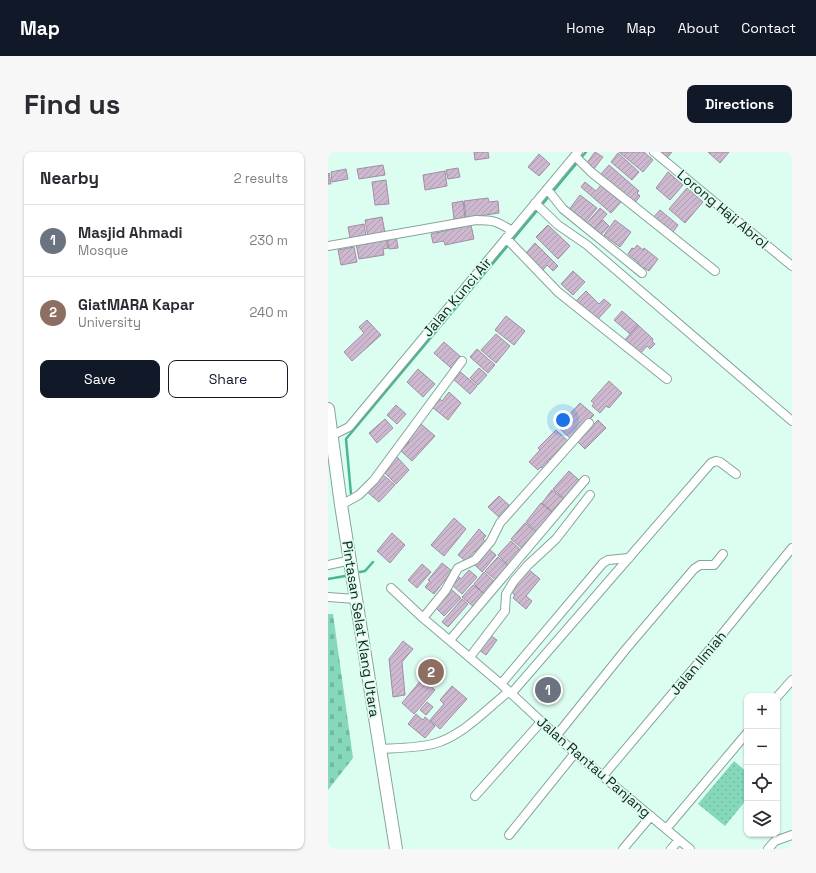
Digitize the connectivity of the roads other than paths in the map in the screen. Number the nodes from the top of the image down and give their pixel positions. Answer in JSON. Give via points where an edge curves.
{"nodes":[{"id":1,"x":654,"y":152,"type":"edge"},
{"id":2,"x":578,"y":157,"type":"edge"},
{"id":3,"x":549,"y":193,"type":"junction"},
{"id":4,"x":538,"y":206,"type":"junction"},
{"id":5,"x":512,"y":231,"type":"junction"},
{"id":6,"x":509,"y":241,"type":"junction"},
{"id":7,"x":328,"y":246,"type":"edge"},
{"id":8,"x":792,"y":266,"type":"edge"},
{"id":9,"x":715,"y":271,"type":"dead end"},
{"id":10,"x":642,"y":273,"type":"dead end"},
{"id":11,"x":462,"y":361,"type":"dead end"},
{"id":12,"x":667,"y":379,"type":"dead end"},
{"id":13,"x":328,"y":409,"type":"edge"},
{"id":14,"x":792,"y":421,"type":"edge"},
{"id":15,"x":589,"y":423,"type":"dead end"},
{"id":16,"x":331,"y":436,"type":"junction"},
{"id":17,"x":736,"y":474,"type":"dead end"},
{"id":18,"x":585,"y":480,"type":"dead end"},
{"id":19,"x":590,"y":495,"type":"dead end"},
{"id":20,"x":342,"y":505,"type":"junction"},
{"id":21,"x":792,"y":548,"type":"edge"},
{"id":22,"x":723,"y":554,"type":"dead end"},
{"id":23,"x":629,"y":558,"type":"junction"},
{"id":24,"x":351,"y":560,"type":"junction"},
{"id":25,"x":328,"y":565,"type":"edge"},
{"id":26,"x":391,"y":588,"type":"dead end"},
{"id":27,"x":328,"y":597,"type":"edge"},
{"id":28,"x":356,"y":599,"type":"junction"},
{"id":29,"x":423,"y":618,"type":"junction"},
{"id":30,"x":450,"y":640,"type":"junction"},
{"id":31,"x":470,"y":657,"type":"junction"},
{"id":32,"x":792,"y":680,"type":"edge"},
{"id":33,"x":501,"y":684,"type":"junction"},
{"id":34,"x":510,"y":693,"type":"junction"},
{"id":35,"x":780,"y":694,"type":"edge"},
{"id":36,"x":541,"y":722,"type":"junction"},
{"id":37,"x":557,"y":735,"type":"junction"},
{"id":38,"x":744,"y":737,"type":"edge"},
{"id":39,"x":380,"y":749,"type":"junction"},
{"id":40,"x":575,"y":753,"type":"junction"},
{"id":41,"x":602,"y":776,"type":"junction"},
{"id":42,"x":475,"y":796,"type":"dead end"},
{"id":43,"x":651,"y":816,"type":"junction"},
{"id":44,"x":666,"y":829,"type":"junction"},
{"id":45,"x":792,"y":835,"type":"edge"},
{"id":46,"x":508,"y":836,"type":"dead end"},
{"id":47,"x":679,"y":840,"type":"junction"},
{"id":48,"x":396,"y":849,"type":"edge"},
{"id":49,"x":623,"y":849,"type":"edge"},
{"id":50,"x":671,"y":849,"type":"edge"},
{"id":51,"x":690,"y":849,"type":"edge"},
{"id":52,"x":768,"y":849,"type":"edge"}],
"edges":[{"from":1,"to":8,"type":"street","name":"Lorong Haji Abrol"},
{"from":2,"to":3,"type":"street","name":"Jalan Kunci Air"},
{"from":2,"to":9,"type":"street"},
{"from":3,"to":4,"type":"street","name":"Jalan Kunci Air"},
{"from":3,"to":10,"type":"street","via":[[563,208]]},
{"from":4,"to":5,"type":"street","name":"Jalan Kunci Air"},
{"from":4,"to":14,"type":"street"},
{"from":5,"to":6,"type":"street","name":"Jalan Kunci Air"},
{"from":5,"to":7,"type":"street","via":[[493,220],[476,220]]},
{"from":6,"to":12,"type":"street","via":[[558,292]]},
{"from":6,"to":16,"type":"street","name":"Jalan Kunci Air","via":[[349,427]]},
{"from":11,"to":20,"type":"street","via":[[374,480]]},
{"from":13,"to":16,"type":"highway","name":"Pintasan Selat Klang Utara"},
{"from":15,"to":29,"type":"street","via":[[500,523],[491,541],[475,560],[458,568],[445,591]]},
{"from":16,"to":20,"type":"highway","name":"Pintasan Selat Klang Utara"},
{"from":17,"to":23,"type":"street","via":[[716,460],[711,463]]},
{"from":18,"to":30,"type":"street"},
{"from":19,"to":31,"type":"street","via":[[556,539],[514,581],[506,594],[505,611]]},
{"from":20,"to":24,"type":"highway","name":"Pintasan Selat Klang Utara"},
{"from":21,"to":41,"type":"street","name":"Jalan Ilmiah"},
{"from":22,"to":37,"type":"street","via":[[714,565],[700,565],[694,569]]},
{"from":23,"to":33,"type":"street","via":[[608,560],[603,563]]},
{"from":23,"to":34,"type":"street"},
{"from":24,"to":25,"type":"street"},
{"from":24,"to":28,"type":"highway","name":"Pintasan Selat Klang Utara"},
{"from":26,"to":29,"type":"street","name":"Jalan Rantau Panjang"},
{"from":27,"to":28,"type":"street"},
{"from":28,"to":39,"type":"highway","name":"Pintasan Selat Klang Utara"},
{"from":29,"to":30,"type":"street","name":"Jalan Rantau Panjang"},
{"from":30,"to":31,"type":"street","name":"Jalan Rantau Panjang"},
{"from":31,"to":33,"type":"street","name":"Jalan Rantau Panjang"},
{"from":32,"to":35,"type":"street"},
{"from":33,"to":34,"type":"street","name":"Jalan Rantau Panjang"},
{"from":34,"to":36,"type":"street","name":"Jalan Rantau Panjang"},
{"from":34,"to":39,"type":"street","via":[[457,734],[434,744]]},
{"from":36,"to":37,"type":"street","name":"Jalan Rantau Panjang"},
{"from":36,"to":42,"type":"street"},
{"from":37,"to":40,"type":"street","name":"Jalan Rantau Panjang"},
{"from":38,"to":44,"type":"street"},
{"from":39,"to":48,"type":"highway","name":"Pintasan Selat Klang Utara"},
{"from":40,"to":41,"type":"street","name":"Jalan Rantau Panjang"},
{"from":40,"to":46,"type":"street"},
{"from":41,"to":43,"type":"street","name":"Jalan Rantau Panjang"},
{"from":43,"to":44,"type":"street","name":"Jalan Rantau Panjang"},
{"from":43,"to":49,"type":"street"},
{"from":44,"to":47,"type":"street","name":"Jalan Rantau Panjang"},
{"from":45,"to":52,"type":"street","via":[[775,841]]},
{"from":47,"to":50,"type":"street"},
{"from":47,"to":51,"type":"street","name":"Jalan Rantau Panjang"}]}
